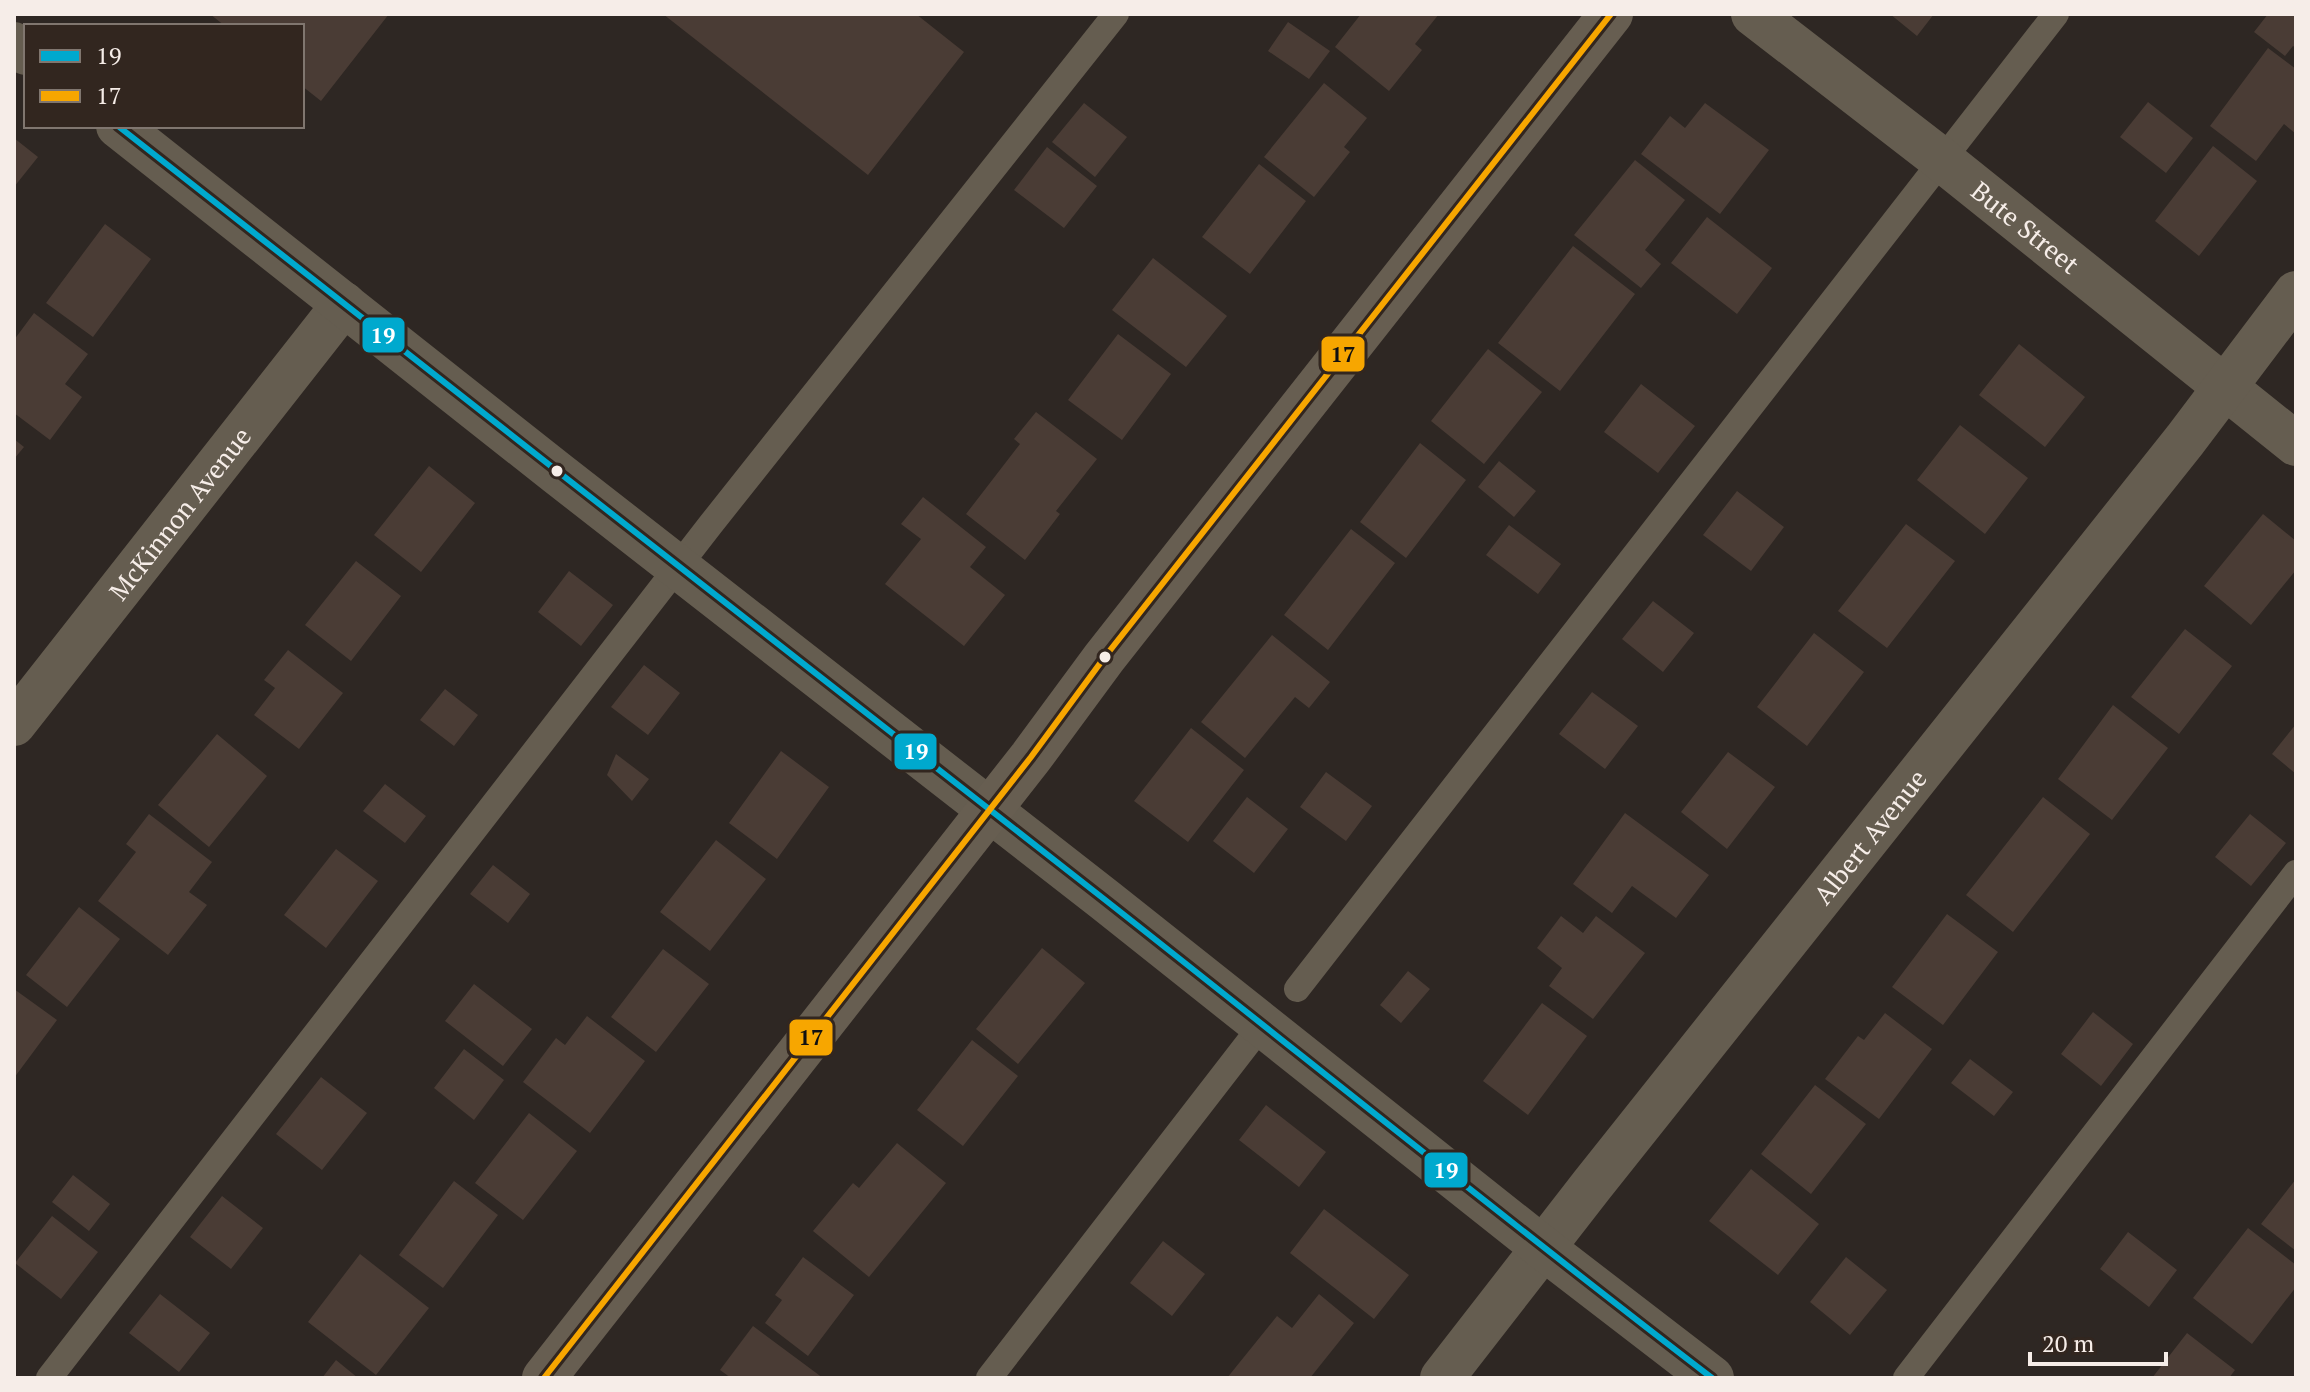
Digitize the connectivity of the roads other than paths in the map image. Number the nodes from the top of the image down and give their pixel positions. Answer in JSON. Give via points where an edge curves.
{"nodes":[{"id":1,"x":1116,"y":14,"type":"edge"},
{"id":2,"x":1611,"y":14,"type":"edge"},
{"id":3,"x":1753,"y":14,"type":"edge"},
{"id":4,"x":2056,"y":14,"type":"edge"},
{"id":5,"x":121,"y":128,"type":"edge"},
{"id":6,"x":1942,"y":160,"type":"junction"},
{"id":7,"x":2296,"y":293,"type":"edge"},
{"id":8,"x":344,"y":304,"type":"junction"},
{"id":9,"x":2225,"y":388,"type":"junction"},
{"id":10,"x":2296,"y":444,"type":"edge"},
{"id":11,"x":677,"y":567,"type":"junction"},
{"id":12,"x":14,"y":724,"type":"edge"},
{"id":13,"x":989,"y":810,"type":"junction"},
{"id":14,"x":2296,"y":873,"type":"edge"},
{"id":15,"x":1297,"y":989,"type":"dead end"},
{"id":16,"x":1262,"y":1025,"type":"junction"},
{"id":17,"x":1543,"y":1248,"type":"junction"},
{"id":18,"x":49,"y":1378,"type":"edge"},
{"id":19,"x":544,"y":1378,"type":"edge"},
{"id":20,"x":989,"y":1378,"type":"edge"},
{"id":21,"x":1442,"y":1378,"type":"edge"},
{"id":22,"x":1712,"y":1378,"type":"edge"},
{"id":23,"x":1906,"y":1378,"type":"edge"}],
"edges":[{"from":1,"to":11,"type":"lane"},
{"from":2,"to":13,"type":"main road"},
{"from":3,"to":6,"type":"street","name":"Bute Street"},
{"from":4,"to":6,"type":"lane"},
{"from":5,"to":8,"type":"street"},
{"from":6,"to":9,"type":"street","name":"Bute Street"},
{"from":6,"to":15,"type":"lane"},
{"from":7,"to":9,"type":"street","name":"Albert Avenue"},
{"from":8,"to":11,"type":"street"},
{"from":8,"to":12,"type":"street","name":"McKinnon Avenue"},
{"from":9,"to":10,"type":"street","name":"Bute Street"},
{"from":9,"to":17,"type":"street","name":"Albert Avenue"},
{"from":11,"to":13,"type":"street"},
{"from":11,"to":18,"type":"lane"},
{"from":13,"to":16,"type":"street"},
{"from":13,"to":19,"type":"main road"},
{"from":14,"to":23,"type":"lane"},
{"from":16,"to":17,"type":"street"},
{"from":16,"to":20,"type":"lane"},
{"from":17,"to":21,"type":"street","name":"Albert Avenue"},
{"from":17,"to":22,"type":"street"}]}
